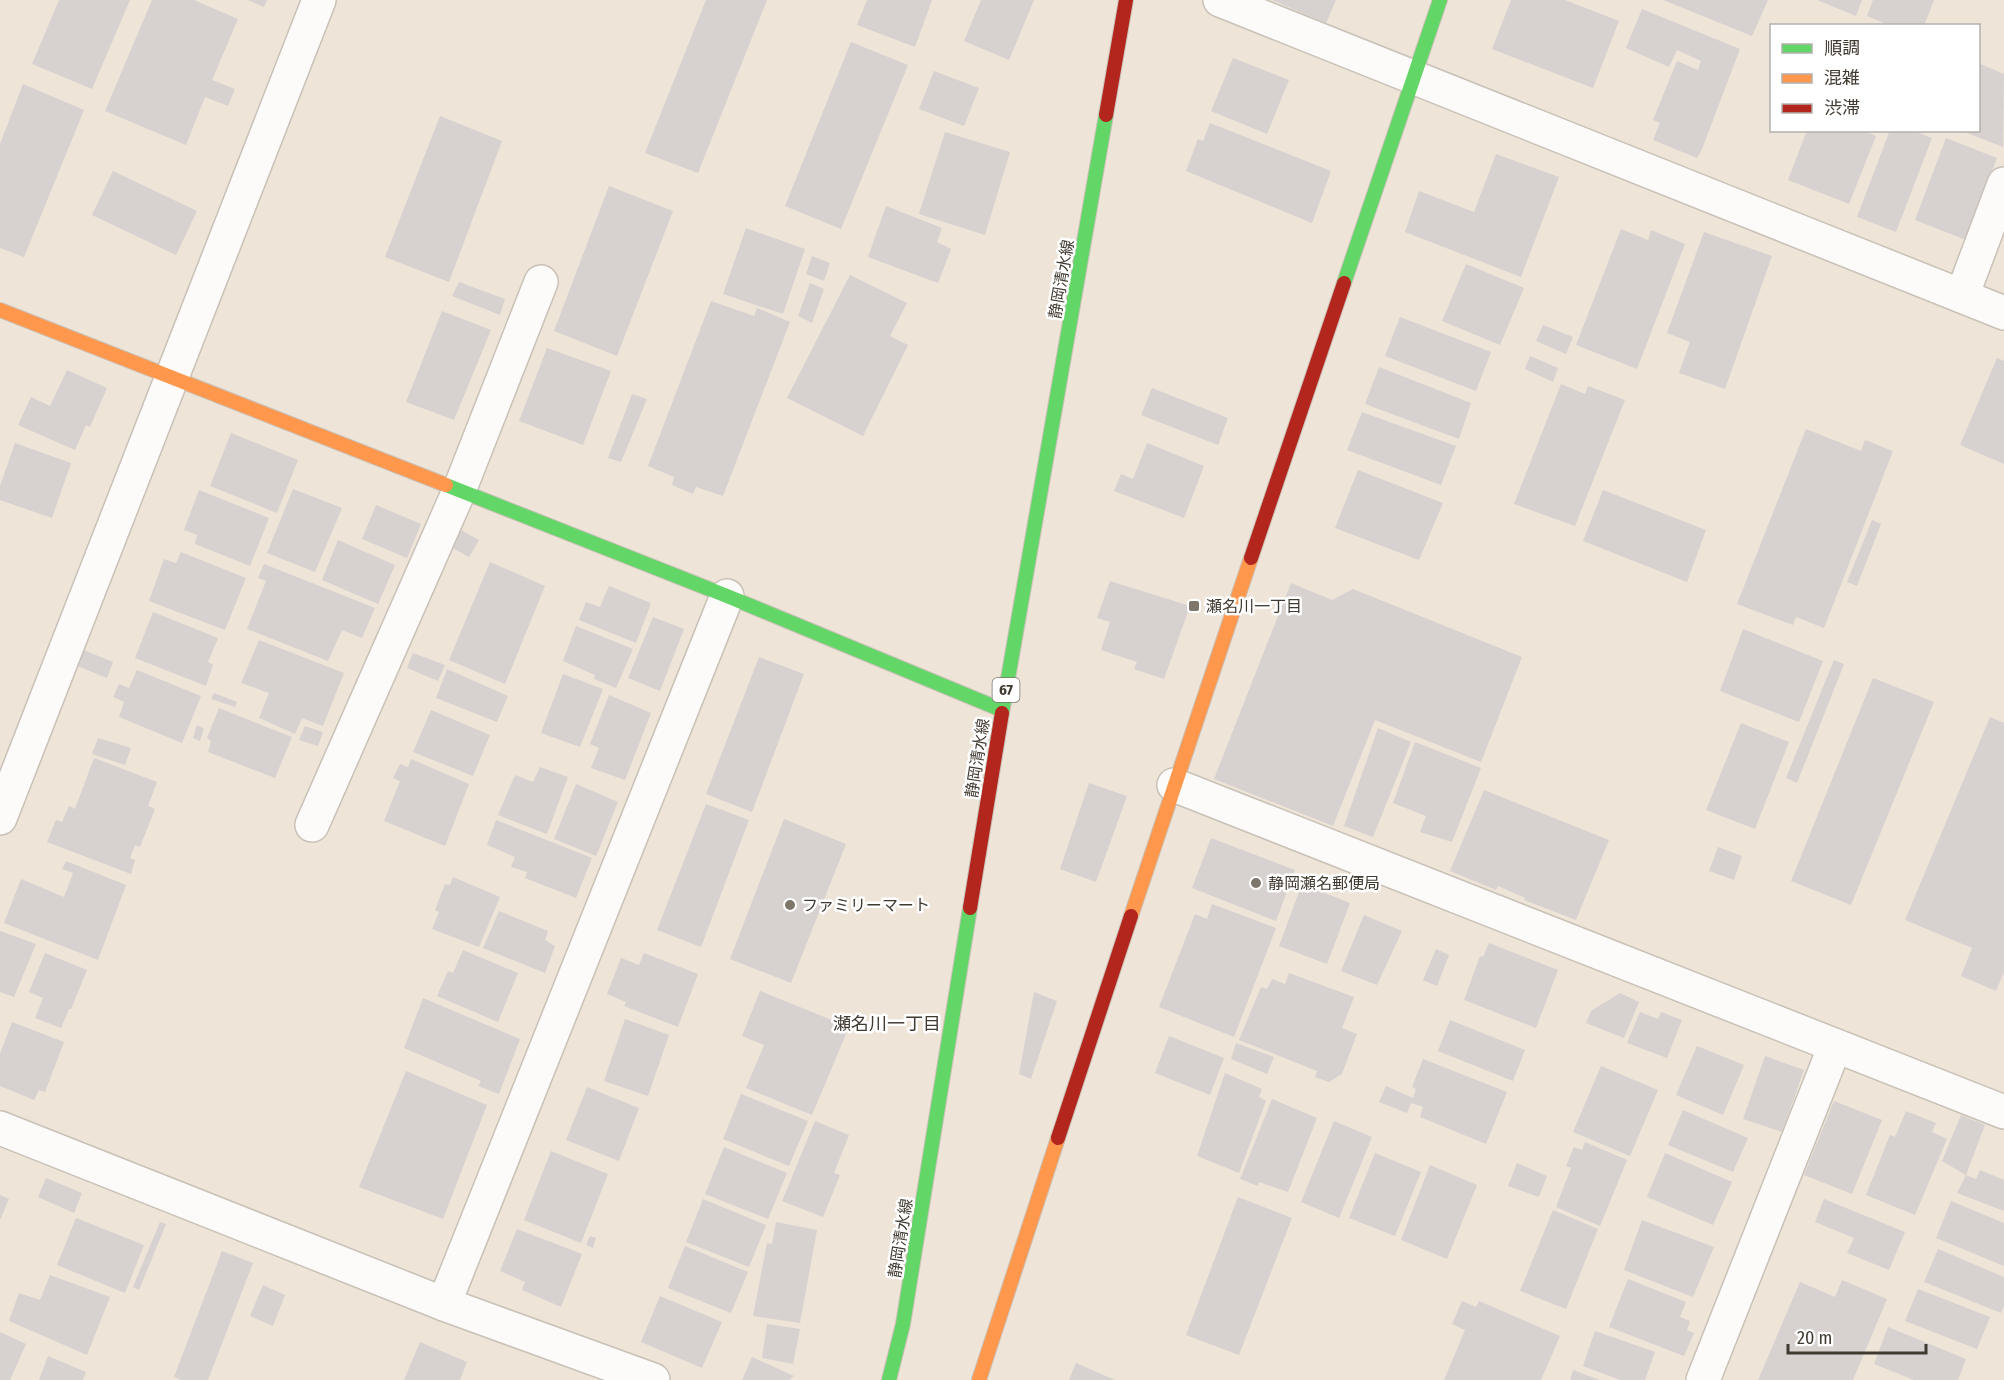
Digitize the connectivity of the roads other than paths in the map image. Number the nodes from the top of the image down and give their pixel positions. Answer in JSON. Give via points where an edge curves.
{"nodes":[{"id":1,"x":319,"y":0,"type":"edge"},
{"id":2,"x":1126,"y":0,"type":"edge"},
{"id":3,"x":1220,"y":0,"type":"edge"},
{"id":4,"x":1440,"y":0,"type":"edge"},
{"id":5,"x":1414,"y":78,"type":"junction"},
{"id":6,"x":2004,"y":183,"type":"edge"},
{"id":7,"x":542,"y":282,"type":"dead end"},
{"id":8,"x":1962,"y":297,"type":"junction"},
{"id":9,"x":0,"y":310,"type":"edge"},
{"id":10,"x":2004,"y":313,"type":"edge"},
{"id":11,"x":172,"y":379,"type":"junction"},
{"id":12,"x":459,"y":491,"type":"junction"},
{"id":13,"x":727,"y":596,"type":"junction"},
{"id":14,"x":1002,"y":710,"type":"junction"},
{"id":15,"x":1174,"y":785,"type":"junction"},
{"id":16,"x":0,"y":818,"type":"edge"},
{"id":17,"x":312,"y":825,"type":"dead end"},
{"id":18,"x":1835,"y":1046,"type":"junction"},
{"id":19,"x":2004,"y":1113,"type":"edge"},
{"id":20,"x":0,"y":1128,"type":"edge"},
{"id":21,"x":444,"y":1304,"type":"junction"},
{"id":22,"x":653,"y":1380,"type":"edge"},
{"id":23,"x":889,"y":1380,"type":"edge"},
{"id":24,"x":979,"y":1380,"type":"edge"},
{"id":25,"x":1703,"y":1380,"type":"edge"}],
"edges":[{"from":1,"to":11,"type":"street"},
{"from":2,"to":14,"type":"street","name":"静岡清水線","number":"67"},
{"from":3,"to":5,"type":"street"},
{"from":4,"to":5,"type":"street"},
{"from":5,"to":8,"type":"street"},
{"from":5,"to":15,"type":"street"},
{"from":6,"to":8,"type":"street"},
{"from":7,"to":12,"type":"street"},
{"from":8,"to":10,"type":"street"},
{"from":9,"to":11,"type":"street"},
{"from":11,"to":12,"type":"street"},
{"from":11,"to":16,"type":"street"},
{"from":12,"to":13,"type":"street"},
{"from":12,"to":17,"type":"street"},
{"from":13,"to":14,"type":"street"},
{"from":13,"to":21,"type":"street"},
{"from":14,"to":23,"type":"street","name":"静岡清水線","number":"67","via":[[903,1324]]},
{"from":15,"to":18,"type":"street"},
{"from":15,"to":24,"type":"street"},
{"from":18,"to":19,"type":"street"},
{"from":18,"to":25,"type":"street"},
{"from":20,"to":21,"type":"street"},
{"from":21,"to":22,"type":"street"}]}
